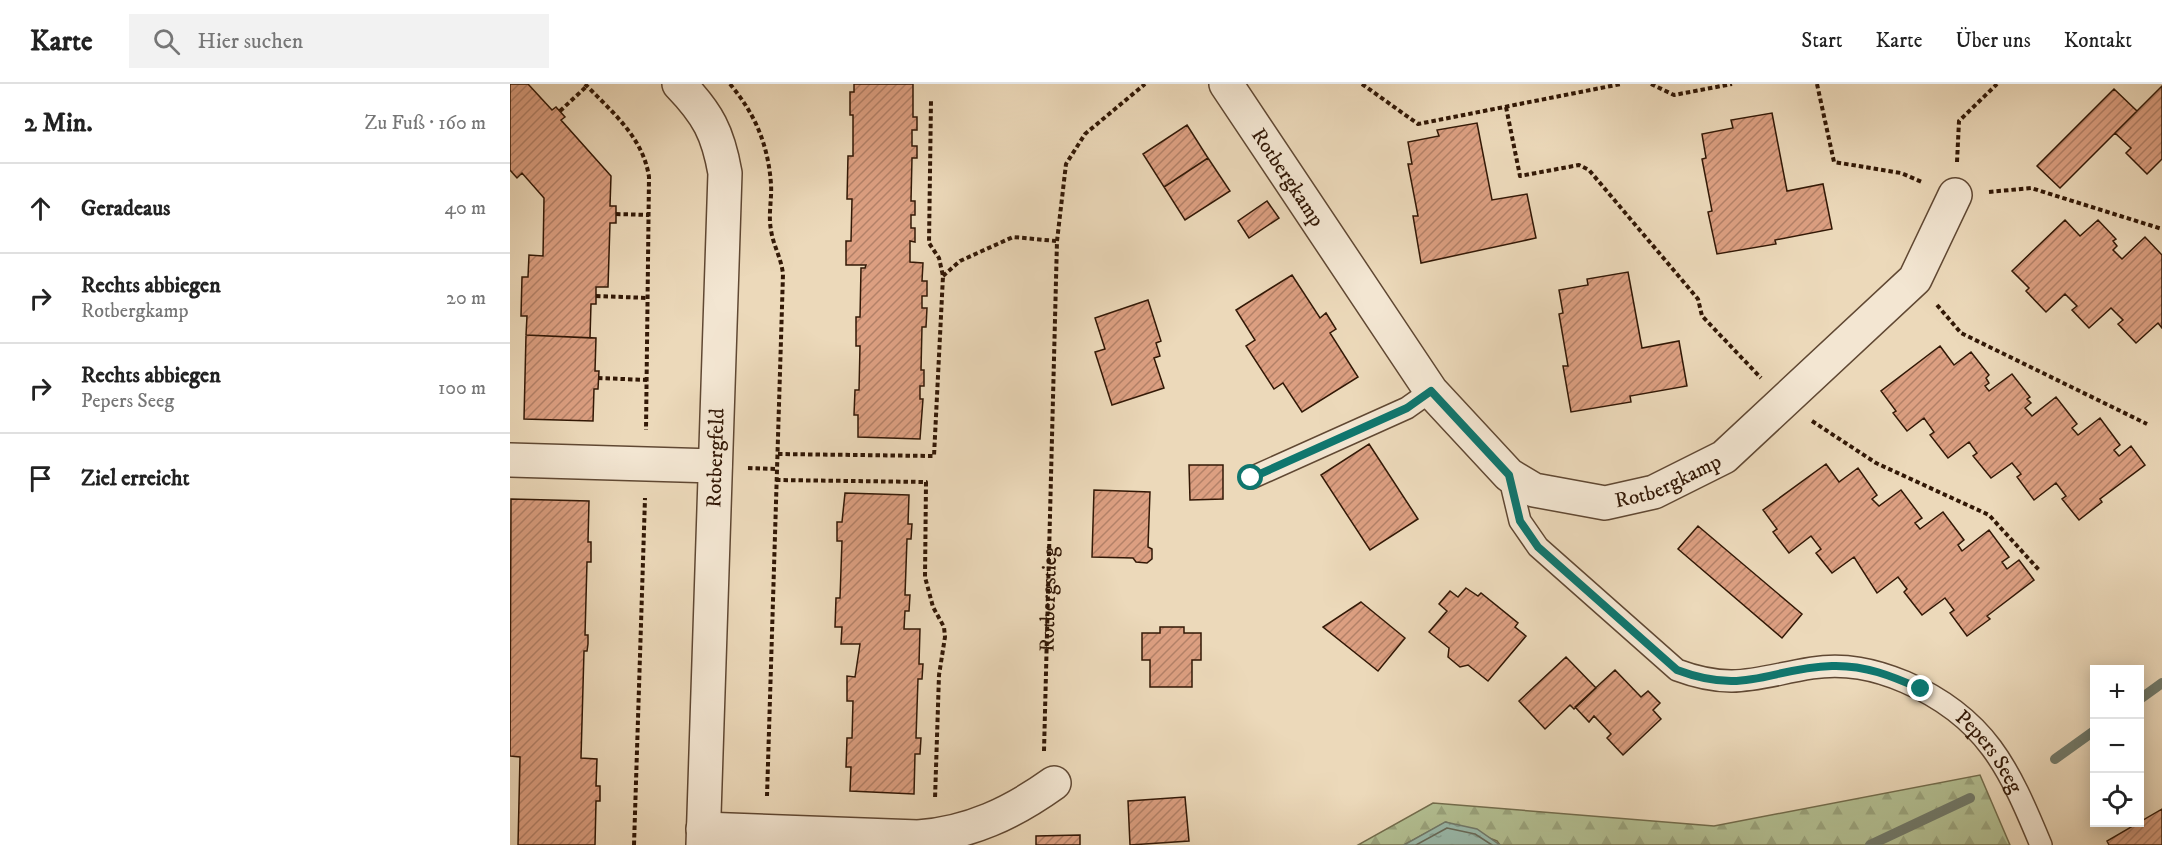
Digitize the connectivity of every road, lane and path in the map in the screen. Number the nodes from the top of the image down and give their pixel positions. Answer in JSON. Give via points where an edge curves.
{"nodes":[{"id":1,"x":730,"y":84,"type":"edge"},
{"id":2,"x":1145,"y":84,"type":"edge"},
{"id":3,"x":1226,"y":84,"type":"edge"},
{"id":4,"x":1362,"y":84,"type":"edge"},
{"id":5,"x":1622,"y":84,"type":"edge"},
{"id":6,"x":1651,"y":84,"type":"edge"},
{"id":7,"x":1732,"y":84,"type":"edge"},
{"id":8,"x":1816,"y":84,"type":"edge"},
{"id":9,"x":1997,"y":84,"type":"edge"},
{"id":10,"x":586,"y":85,"type":"edge"},
{"id":11,"x":687,"y":87,"type":"edge"},
{"id":12,"x":931,"y":99,"type":"dead end"},
{"id":13,"x":1506,"y":107,"type":"junction"},
{"id":14,"x":560,"y":111,"type":"dead end"},
{"id":15,"x":631,"y":134,"type":"dead end"},
{"id":16,"x":1955,"y":195,"type":"junction"},
{"id":17,"x":616,"y":214,"type":"dead end"},
{"id":18,"x":649,"y":215,"type":"dead end"},
{"id":19,"x":2162,"y":229,"type":"edge"},
{"id":20,"x":1056,"y":241,"type":"junction"},
{"id":21,"x":943,"y":276,"type":"junction"},
{"id":22,"x":1915,"y":279,"type":"junction"},
{"id":23,"x":596,"y":296,"type":"dead end"},
{"id":24,"x":648,"y":298,"type":"dead end"},
{"id":25,"x":598,"y":378,"type":"dead end"},
{"id":26,"x":647,"y":380,"type":"dead end"},
{"id":27,"x":1431,"y":391,"type":"junction"},
{"id":28,"x":1784,"y":402,"type":"junction"},
{"id":29,"x":2148,"y":424,"type":"dead end"},
{"id":30,"x":778,"y":454,"type":"junction"},
{"id":31,"x":510,"y":460,"type":"edge"},
{"id":32,"x":715,"y":466,"type":"junction"},
{"id":33,"x":1509,"y":475,"type":"junction"},
{"id":34,"x":1251,"y":478,"type":"dead end"},
{"id":35,"x":777,"y":480,"type":"junction"},
{"id":36,"x":2039,"y":570,"type":"dead end"},
{"id":37,"x":1054,"y":783,"type":"joint"},
{"id":38,"x":935,"y":804,"type":"dead end"},
{"id":39,"x":766,"y":832,"type":"junction"},
{"id":40,"x":703,"y":837,"type":"edge"},
{"id":41,"x":2041,"y":845,"type":"edge"}],
"edges":[{"from":1,"to":30,"type":"path","via":[[751,110],[762,132],[771,184],[771,231],[782,257]]},
{"from":2,"to":20,"type":"path","name":"Rotbergstieg","via":[[1085,134],[1066,164]]},
{"from":3,"to":27,"type":"street","name":"Rotbergkamp"},
{"from":4,"to":13,"type":"path","via":[[1418,124]]},
{"from":5,"to":13,"type":"path"},
{"from":6,"to":7,"type":"path","via":[[1674,95]]},
{"from":8,"to":16,"type":"path","via":[[1834,162],[1901,173]]},
{"from":9,"to":16,"type":"path","via":[[1959,121]]},
{"from":10,"to":14,"type":"path"},
{"from":10,"to":15,"type":"path"},
{"from":11,"to":32,"type":"street","name":"Rotbergfeld","via":[[711,123],[725,173]]},
{"from":12,"to":21,"type":"path","via":[[929,243],[939,258]]},
{"from":13,"to":28,"type":"path","via":[[1520,176],[1578,165],[1589,170],[1698,298],[1702,316]]},
{"from":16,"to":19,"type":"path","via":[[2031,188]]},
{"from":16,"to":22,"type":"street","name":"Rotbergkamp"},
{"from":17,"to":18,"type":"path"},
{"from":20,"to":21,"type":"path","via":[[1013,237],[960,261]]},
{"from":20,"to":37,"type":"path","name":"Rotbergstieg","via":[[1043,748]]},
{"from":21,"to":30,"type":"path","via":[[934,456]]},
{"from":22,"to":28,"type":"street","name":"Rotbergkamp"},
{"from":22,"to":29,"type":"path","via":[[1961,333]]},
{"from":23,"to":24,"type":"path"},
{"from":25,"to":26,"type":"path"},
{"from":27,"to":33,"type":"street","name":"Rotbergkamp"},
{"from":27,"to":34,"type":"lane","via":[[1407,408]]},
{"from":28,"to":33,"type":"street","name":"Rotbergkamp","via":[[1724,457],[1654,492],[1605,503],[1534,490]]},
{"from":28,"to":36,"type":"path","via":[[1876,463],[1989,515]]},
{"from":30,"to":35,"type":"path"},
{"from":31,"to":32,"type":"street"},
{"from":32,"to":40,"type":"street","name":"Rotbergfeld"},
{"from":33,"to":41,"type":"lane","name":"Pepers Seeg","via":[[1520,521],[1538,547],[1677,670],[1701,679],[1746,682],[1846,666],[1888,675],[1921,689],[1966,718],[1993,750],[2016,785]]},
{"from":35,"to":38,"type":"path","via":[[926,482],[925,577],[945,637],[939,675]]},
{"from":35,"to":39,"type":"path"},
{"from":37,"to":39,"type":"street","via":[[1009,812],[945,835]]},
{"from":39,"to":40,"type":"street"}]}
